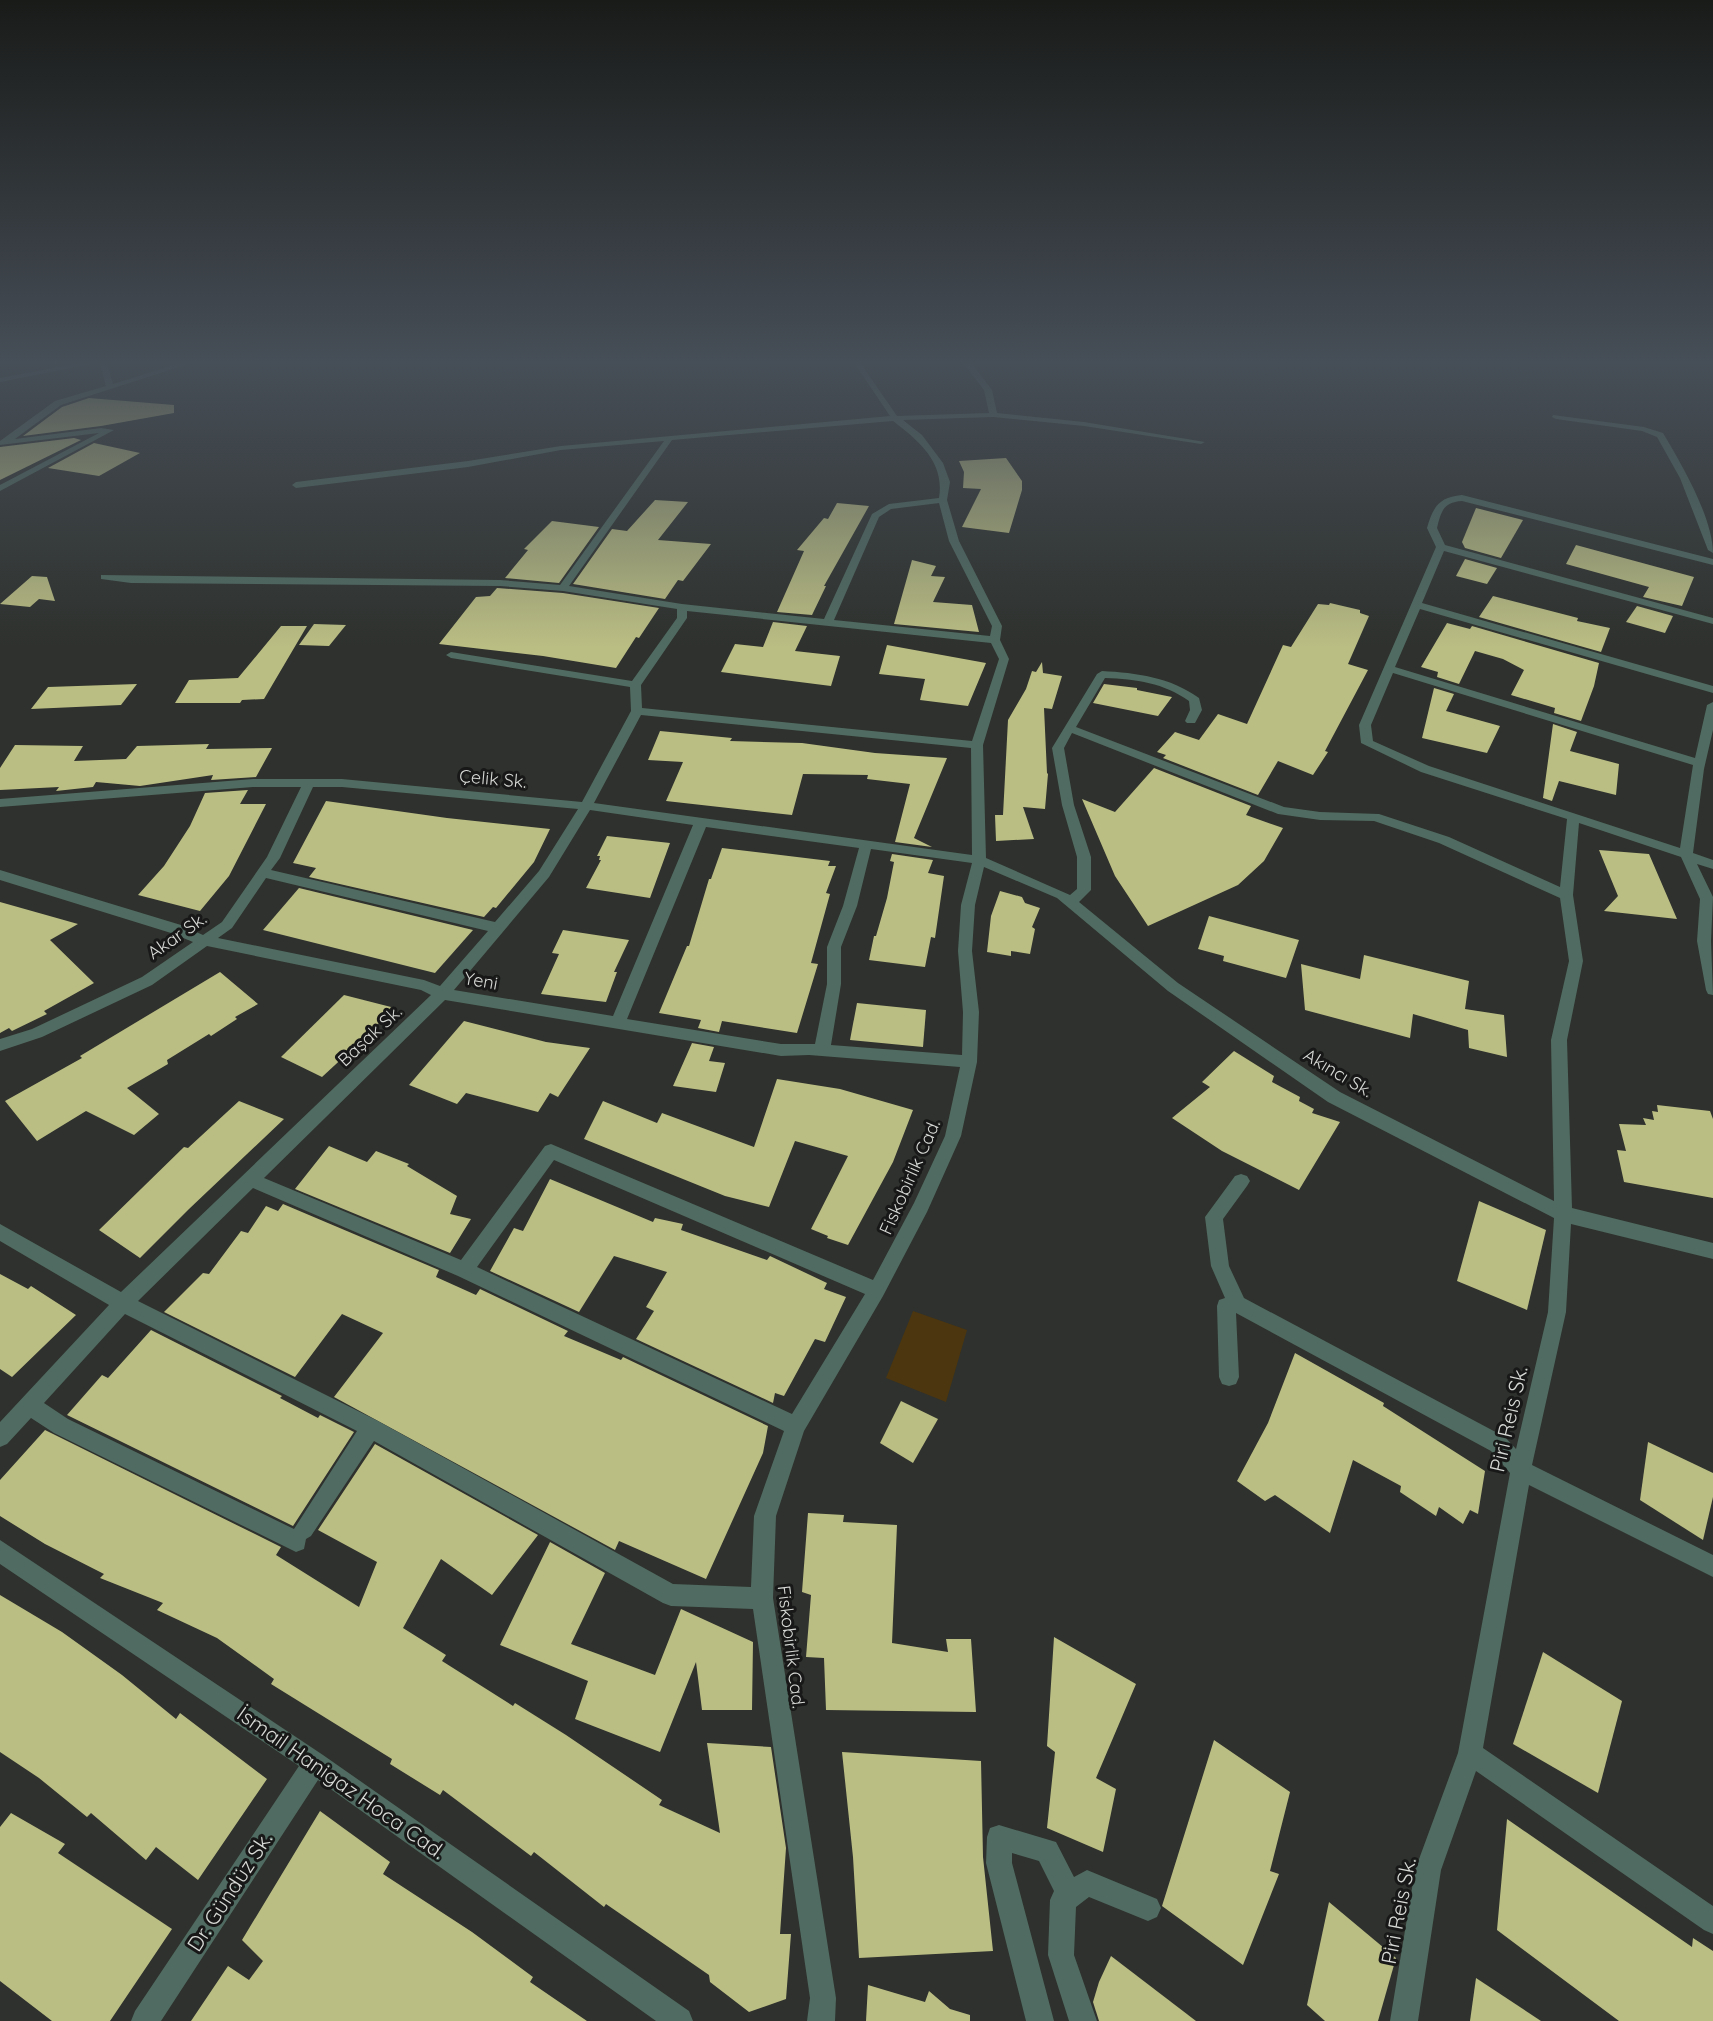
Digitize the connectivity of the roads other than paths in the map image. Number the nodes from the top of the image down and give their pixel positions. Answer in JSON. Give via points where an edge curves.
{"nodes":[{"id":1,"x":56,"y":458,"type":"edge"},
{"id":2,"x":501,"y":458,"type":"edge"},
{"id":3,"x":656,"y":458,"type":"edge"},
{"id":4,"x":937,"y":458,"type":"edge"},
{"id":5,"x":1673,"y":458,"type":"edge"},
{"id":6,"x":296,"y":485,"type":"dead end"},
{"id":7,"x":0,"y":488,"type":"edge"},
{"id":8,"x":943,"y":500,"type":"junction"},
{"id":9,"x":1441,"y":547,"type":"junction"},
{"id":10,"x":1713,"y":550,"type":"edge"},
{"id":11,"x":1713,"y":561,"type":"edge"},
{"id":12,"x":104,"y":577,"type":"dead end"},
{"id":13,"x":563,"y":588,"type":"junction"},
{"id":14,"x":1417,"y":605,"type":"junction"},
{"id":15,"x":682,"y":607,"type":"junction"},
{"id":16,"x":1713,"y":621,"type":"edge"},
{"id":17,"x":827,"y":623,"type":"junction"},
{"id":18,"x":996,"y":640,"type":"junction"},
{"id":19,"x":451,"y":655,"type":"dead end"},
{"id":20,"x":1390,"y":669,"type":"junction"},
{"id":21,"x":635,"y":685,"type":"junction"},
{"id":22,"x":1713,"y":690,"type":"edge"},
{"id":23,"x":1713,"y":705,"type":"edge"},
{"id":24,"x":637,"y":711,"type":"junction"},
{"id":25,"x":1191,"y":720,"type":"dead end"},
{"id":26,"x":1069,"y":728,"type":"junction"},
{"id":27,"x":977,"y":745,"type":"junction"},
{"id":28,"x":1700,"y":763,"type":"junction"},
{"id":29,"x":309,"y":783,"type":"junction"},
{"id":30,"x":0,"y":803,"type":"edge"},
{"id":31,"x":586,"y":806,"type":"junction"},
{"id":32,"x":1573,"y":819,"type":"junction"},
{"id":33,"x":701,"y":822,"type":"junction"},
{"id":34,"x":866,"y":845,"type":"junction"},
{"id":35,"x":1687,"y":855,"type":"junction"},
{"id":36,"x":979,"y":860,"type":"junction"},
{"id":37,"x":1713,"y":865,"type":"edge"},
{"id":38,"x":263,"y":873,"type":"junction"},
{"id":39,"x":0,"y":875,"type":"edge"},
{"id":40,"x":1566,"y":894,"type":"junction"},
{"id":41,"x":1071,"y":902,"type":"junction"},
{"id":42,"x":498,"y":928,"type":"junction"},
{"id":43,"x":205,"y":941,"type":"junction"},
{"id":44,"x":1713,"y":990,"type":"edge"},
{"id":45,"x":442,"y":994,"type":"junction"},
{"id":46,"x":617,"y":1024,"type":"junction"},
{"id":47,"x":0,"y":1045,"type":"edge"},
{"id":48,"x":822,"y":1050,"type":"junction"},
{"id":49,"x":969,"y":1062,"type":"junction"},
{"id":50,"x":251,"y":1180,"type":"junction"},
{"id":51,"x":1241,"y":1181,"type":"dead end"},
{"id":52,"x":1563,"y":1214,"type":"junction"},
{"id":53,"x":0,"y":1232,"type":"edge"},
{"id":54,"x":1713,"y":1251,"type":"edge"},
{"id":55,"x":464,"y":1270,"type":"junction"},
{"id":56,"x":877,"y":1290,"type":"junction"},
{"id":57,"x":123,"y":1303,"type":"junction"},
{"id":58,"x":1237,"y":1304,"type":"junction"},
{"id":59,"x":1229,"y":1377,"type":"dead end"},
{"id":60,"x":30,"y":1405,"type":"junction"},
{"id":61,"x":796,"y":1426,"type":"junction"},
{"id":62,"x":371,"y":1428,"type":"junction"},
{"id":63,"x":0,"y":1437,"type":"edge"},
{"id":64,"x":1521,"y":1470,"type":"junction"},
{"id":65,"x":0,"y":1551,"type":"edge"},
{"id":66,"x":1713,"y":1566,"type":"edge"},
{"id":67,"x":762,"y":1598,"type":"junction"},
{"id":68,"x":1470,"y":1752,"type":"junction"},
{"id":69,"x":315,"y":1763,"type":"junction"},
{"id":70,"x":1069,"y":1895,"type":"junction"},
{"id":71,"x":1148,"y":1908,"type":"dead end"},
{"id":72,"x":1713,"y":1921,"type":"edge"},
{"id":73,"x":145,"y":2021,"type":"edge"},
{"id":74,"x":679,"y":2021,"type":"edge"},
{"id":75,"x":821,"y":2021,"type":"edge"},
{"id":76,"x":1040,"y":2021,"type":"edge"},
{"id":77,"x":1083,"y":2021,"type":"edge"},
{"id":78,"x":1404,"y":2021,"type":"edge"}],
"edges":[{"from":1,"to":7,"type":"street"},
{"from":2,"to":6,"type":"street"},
{"from":3,"to":13,"type":"street"},
{"from":4,"to":8,"type":"street","name":"Fiskobirlik Cad.","via":[[946,482]]},
{"from":5,"to":10,"type":"street"},
{"from":8,"to":17,"type":"street","via":[[890,507],[875,516]]},
{"from":8,"to":18,"type":"street","name":"Fiskobirlik Cad.","via":[[954,541],[997,626]]},
{"from":9,"to":11,"type":"street","via":[[1432,528],[1441,502],[1462,498]]},
{"from":9,"to":14,"type":"street"},
{"from":9,"to":16,"type":"street"},
{"from":12,"to":13,"type":"street"},
{"from":13,"to":15,"type":"street"},
{"from":14,"to":20,"type":"street"},
{"from":14,"to":22,"type":"street"},
{"from":15,"to":17,"type":"street"},
{"from":15,"to":21,"type":"street","via":[[682,618]]},
{"from":17,"to":18,"type":"street"},
{"from":18,"to":27,"type":"street","name":"Fiskobirlik Cad.","via":[[1004,659]]},
{"from":19,"to":21,"type":"street"},
{"from":20,"to":28,"type":"street"},
{"from":20,"to":32,"type":"street","via":[[1365,725],[1367,742],[1425,770]]},
{"from":21,"to":24,"type":"street"},
{"from":23,"to":28,"type":"street"},
{"from":24,"to":27,"type":"street"},
{"from":24,"to":31,"type":"street","name":"Başak Sk."},
{"from":25,"to":26,"type":"street","via":[[1195,700],[1183,690],[1161,681],[1102,674]]},
{"from":26,"to":40,"type":"street","via":[[1282,811],[1375,817],[1434,837]]},
{"from":26,"to":41,"type":"street","via":[[1058,748],[1068,805],[1084,856],[1084,890]]},
{"from":27,"to":36,"type":"street","name":"Fiskobirlik Cad."},
{"from":28,"to":35,"type":"street"},
{"from":29,"to":30,"type":"street","name":"Çelik Sk.","via":[[253,783]]},
{"from":29,"to":31,"type":"street","name":"Çelik Sk."},
{"from":29,"to":38,"type":"street","name":"Akar Sk."},
{"from":31,"to":33,"type":"street","name":"Çelik Sk."},
{"from":31,"to":42,"type":"street","name":"Başak Sk.","via":[[544,874]]},
{"from":32,"to":35,"type":"street"},
{"from":32,"to":40,"type":"street","name":"Piri Reis Sk."},
{"from":33,"to":34,"type":"street","name":"Çelik Sk."},
{"from":33,"to":46,"type":"street"},
{"from":34,"to":36,"type":"street","name":"Çelik Sk."},
{"from":34,"to":48,"type":"street","via":[[834,947],[834,984]]},
{"from":35,"to":37,"type":"street"},
{"from":35,"to":44,"type":"street","via":[[1707,899],[1704,941]]},
{"from":36,"to":41,"type":"street","name":"Akıncı Sk."},
{"from":36,"to":49,"type":"street","name":"Fiskobirlik Cad.","via":[[968,905],[965,951]]},
{"from":38,"to":42,"type":"street"},
{"from":38,"to":43,"type":"street","name":"Akar Sk.","via":[[227,925]]},
{"from":39,"to":43,"type":"street","name":"Yeni"},
{"from":40,"to":52,"type":"street","name":"Piri Reis Sk.","via":[[1576,961],[1559,1040]]},
{"from":41,"to":52,"type":"street","name":"Akıncı Sk.","via":[[1173,987],[1334,1096]]},
{"from":42,"to":45,"type":"street","name":"Başak Sk."},
{"from":43,"to":45,"type":"street","name":"Yeni","via":[[424,985]]},
{"from":43,"to":47,"type":"street","name":"Akar Sk.","via":[[147,981],[37,1033]]},
{"from":45,"to":46,"type":"street","name":"Yeni"},
{"from":45,"to":50,"type":"street","name":"Başak Sk."},
{"from":46,"to":48,"type":"street","name":"Yeni","via":[[781,1050]]},
{"from":48,"to":49,"type":"street","name":"Yeni"},
{"from":49,"to":56,"type":"street","name":"Fiskobirlik Cad.","via":[[953,1136]]},
{"from":50,"to":55,"type":"street"},
{"from":50,"to":57,"type":"street","name":"Başak Sk."},
{"from":51,"to":58,"type":"street","via":[[1214,1217],[1220,1266]]},
{"from":52,"to":54,"type":"street","name":"Akıncı Sk."},
{"from":52,"to":64,"type":"street","name":"Piri Reis Sk.","via":[[1557,1312]]},
{"from":53,"to":57,"type":"street"},
{"from":55,"to":56,"type":"street","via":[[551,1151]]},
{"from":55,"to":61,"type":"street"},
{"from":56,"to":61,"type":"street","name":"Fiskobirlik Cad."},
{"from":57,"to":60,"type":"street","name":"Başak Sk."},
{"from":57,"to":62,"type":"street"},
{"from":58,"to":59,"type":"street","via":[[1226,1306]]},
{"from":58,"to":64,"type":"street","via":[[1498,1444]]},
{"from":60,"to":62,"type":"street","via":[[61,1426],[300,1535]]},
{"from":60,"to":63,"type":"street","name":"Başak Sk."},
{"from":61,"to":67,"type":"street","name":"Fiskobirlik Cad.","via":[[765,1516]]},
{"from":62,"to":67,"type":"street","via":[[671,1595]]},
{"from":64,"to":66,"type":"street"},
{"from":64,"to":68,"type":"street","name":"Piri Reis Sk."},
{"from":65,"to":69,"type":"street","name":"İsmail Hanigaz Hoca Cad."},
{"from":67,"to":75,"type":"street","name":"Fiskobirlik Cad.","via":[[824,1998]]},
{"from":68,"to":72,"type":"street"},
{"from":68,"to":78,"type":"street","name":"Piri Reis Sk.","via":[[1428,1870]]},
{"from":69,"to":73,"type":"street","name":"Dr. Gündüz Sk."},
{"from":69,"to":74,"type":"street","name":"İsmail Hanigaz Hoca Cad."},
{"from":70,"to":71,"type":"street","via":[[1087,1883]]},
{"from":70,"to":76,"type":"street","via":[[1047,1851],[999,1837],[999,1863]]},
{"from":70,"to":77,"type":"street","via":[[1063,1900],[1061,1955]]}]}
